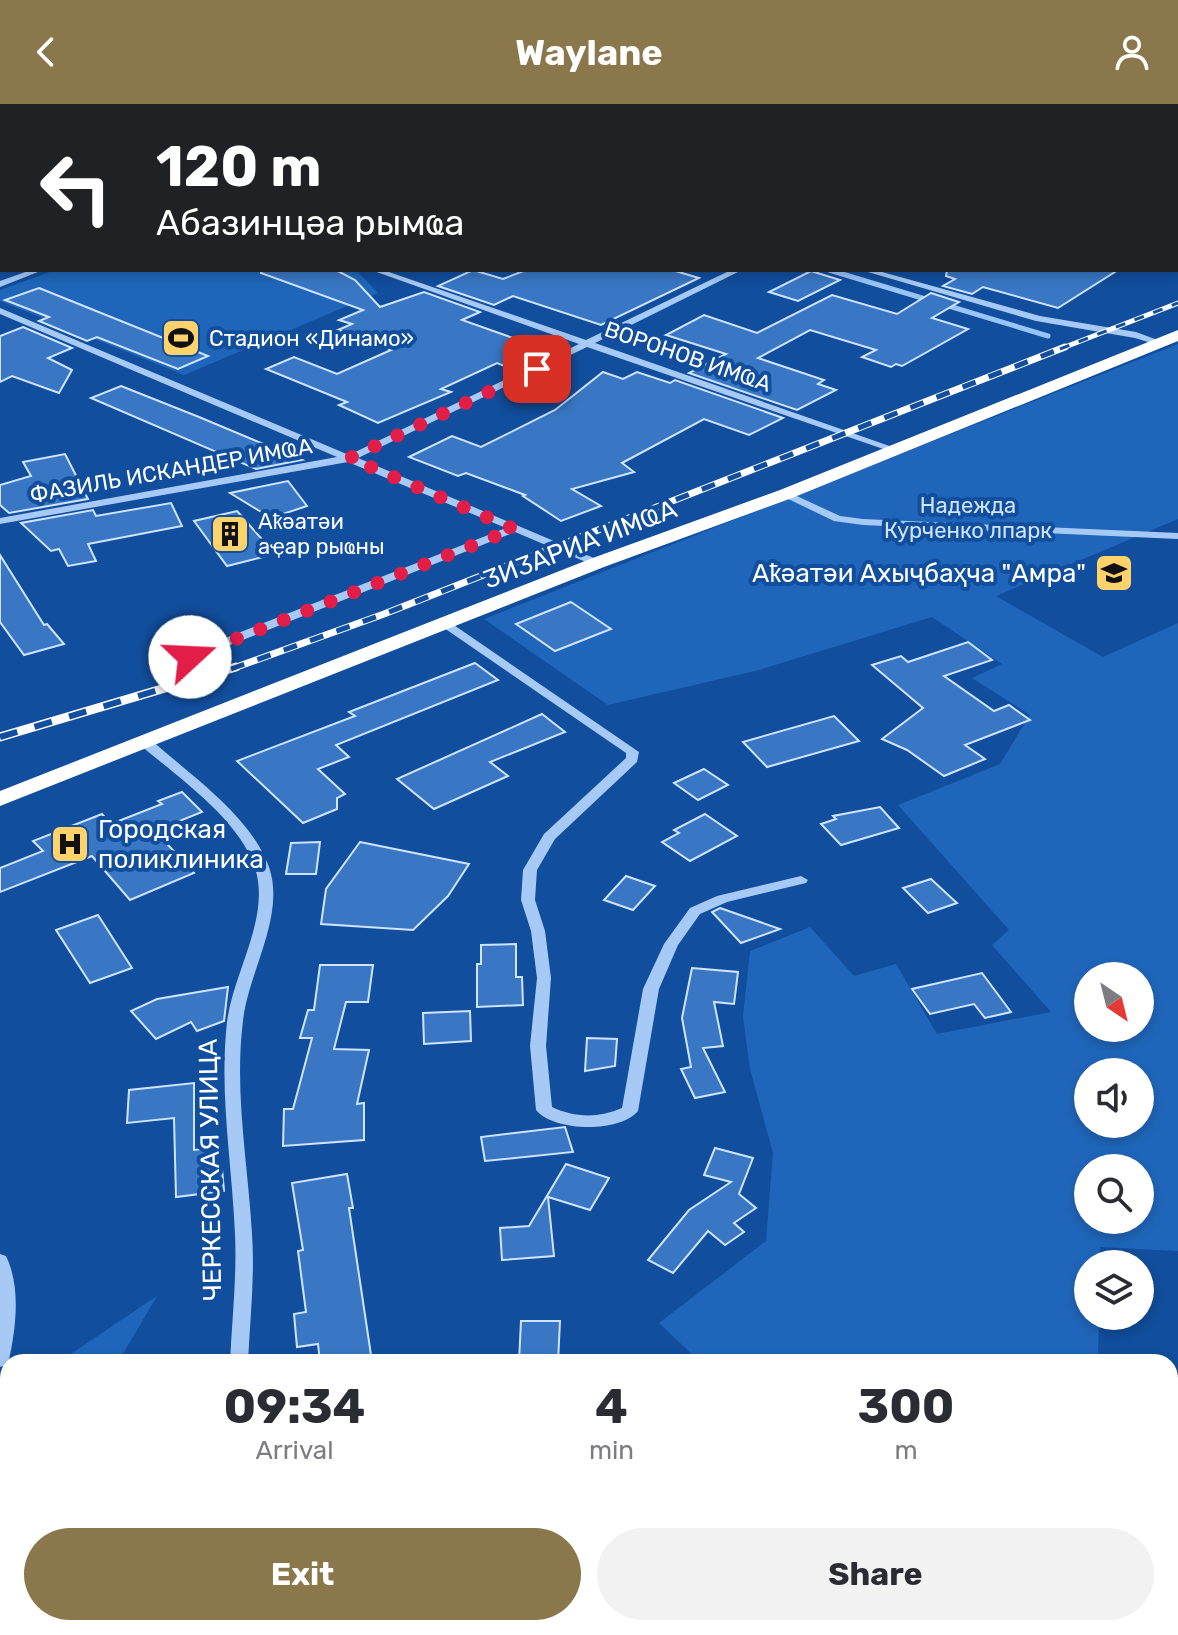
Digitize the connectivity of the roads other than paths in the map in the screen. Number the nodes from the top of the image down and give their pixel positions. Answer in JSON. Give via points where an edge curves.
{"nodes":[{"id":1,"x":33,"y":272,"type":"edge"},
{"id":2,"x":392,"y":272,"type":"edge"},
{"id":3,"x":734,"y":272,"type":"edge"},
{"id":4,"x":872,"y":272,"type":"edge"},
{"id":5,"x":0,"y":284,"type":"edge"},
{"id":6,"x":0,"y":311,"type":"edge"},
{"id":7,"x":1178,"y":335,"type":"edge"},
{"id":8,"x":1158,"y":342,"type":"junction"},
{"id":9,"x":590,"y":343,"type":"junction"},
{"id":10,"x":896,"y":450,"type":"junction"},
{"id":11,"x":350,"y":458,"type":"junction"},
{"id":12,"x":786,"y":494,"type":"junction"},
{"id":13,"x":0,"y":521,"type":"edge"},
{"id":14,"x":514,"y":529,"type":"junction"},
{"id":15,"x":1178,"y":536,"type":"edge"},
{"id":16,"x":597,"y":563,"type":"junction"},
{"id":17,"x":448,"y":625,"type":"junction"},
{"id":18,"x":163,"y":667,"type":"dead end"},
{"id":19,"x":145,"y":742,"type":"junction"},
{"id":20,"x":0,"y":799,"type":"edge"},
{"id":21,"x":801,"y":880,"type":"dead end"},
{"id":22,"x":0,"y":1261,"type":"edge"},
{"id":23,"x":1,"y":1354,"type":"edge"},
{"id":24,"x":239,"y":1354,"type":"edge"}],
"edges":[{"from":1,"to":5,"type":"street"},
{"from":2,"to":9,"type":"street","name":"ВОРОНОВ ИМҨА"},
{"from":3,"to":9,"type":"street","name":"ФАЗИЛЬ ИСКАНДЕР ИМҨА"},
{"from":4,"to":8,"type":"street","via":[[1039,319]]},
{"from":6,"to":11,"type":"street"},
{"from":7,"to":8,"type":"highway","name":"ӠИӠАРИА ИМҨА"},
{"from":8,"to":10,"type":"highway","name":"ӠИӠАРИА ИМҨА"},
{"from":9,"to":10,"type":"street","name":"ВОРОНОВ ИМҨА"},
{"from":9,"to":11,"type":"street","name":"ФАЗИЛЬ ИСКАНДЕР ИМҨА"},
{"from":10,"to":12,"type":"highway","name":"ӠИӠАРИА ИМҨА"},
{"from":11,"to":13,"type":"street","name":"ФАЗИЛЬ ИСКАНДЕР ИМҨА"},
{"from":11,"to":14,"type":"street"},
{"from":12,"to":15,"type":"street","via":[[838,519],[863,522]]},
{"from":12,"to":16,"type":"highway","name":"ӠИӠАРИА ИМҨА"},
{"from":14,"to":16,"type":"street"},
{"from":14,"to":18,"type":"street"},
{"from":16,"to":17,"type":"highway","name":"ӠИӠАРИА ИМҨА"},
{"from":17,"to":19,"type":"highway","name":"ӠИӠАРИА ИМҨА"},
{"from":17,"to":21,"type":"street","via":[[633,752],[632,759],[549,837],[530,870],[528,900],[544,978],[538,1046],[544,1110],[560,1119],[585,1121],[612,1121],[630,1111],[651,989],[671,944],[695,911]]},
{"from":19,"to":20,"type":"highway","name":"ӠИӠАРИА ИМҨА"},
{"from":19,"to":24,"type":"street","name":"ЧЕРКЕССКАЯ УЛИЦА","via":[[225,812],[253,851],[268,889],[235,1019],[232,1095],[244,1237]]},
{"from":22,"to":23,"type":"street","via":[[7,1331]]}]}
